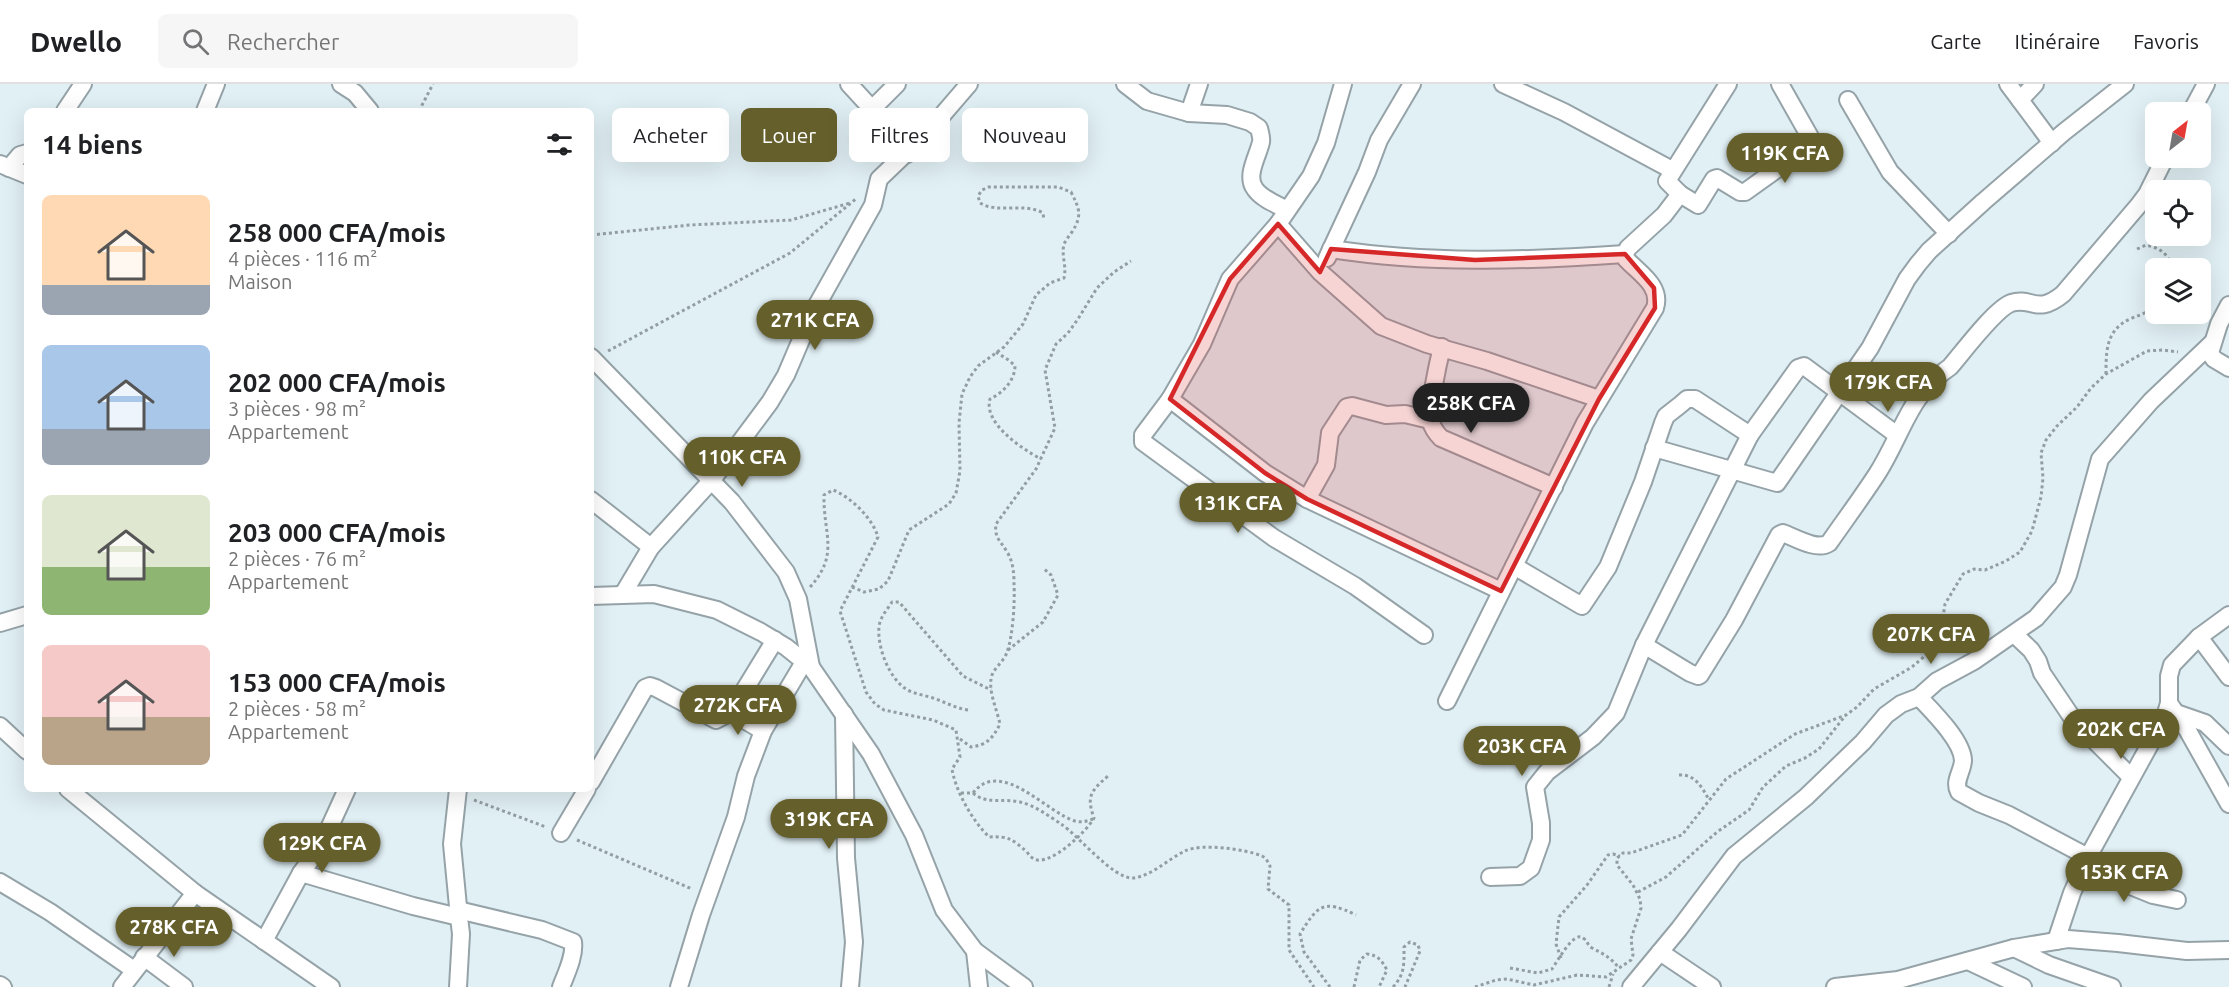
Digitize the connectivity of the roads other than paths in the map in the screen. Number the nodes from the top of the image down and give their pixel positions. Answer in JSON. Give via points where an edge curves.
{"nodes":[{"id":1,"x":83,"y":84,"type":"edge"},
{"id":2,"x":216,"y":84,"type":"edge"},
{"id":3,"x":849,"y":84,"type":"edge"},
{"id":4,"x":897,"y":84,"type":"edge"},
{"id":5,"x":969,"y":84,"type":"edge"},
{"id":6,"x":1125,"y":84,"type":"edge"},
{"id":7,"x":1200,"y":84,"type":"edge"},
{"id":8,"x":1343,"y":84,"type":"edge"},
{"id":9,"x":1412,"y":84,"type":"edge"},
{"id":10,"x":1503,"y":84,"type":"edge"},
{"id":11,"x":1728,"y":84,"type":"edge"},
{"id":12,"x":1780,"y":84,"type":"edge"},
{"id":13,"x":2008,"y":84,"type":"edge"},
{"id":14,"x":2035,"y":84,"type":"edge"},
{"id":15,"x":2125,"y":84,"type":"edge"},
{"id":16,"x":2206,"y":84,"type":"edge"},
{"id":17,"x":353,"y":87,"type":"edge"},
{"id":18,"x":1848,"y":100,"type":"dead end"},
{"id":19,"x":2020,"y":100,"type":"junction"},
{"id":20,"x":2196,"y":102,"type":"edge"},
{"id":21,"x":67,"y":108,"type":"edge"},
{"id":22,"x":206,"y":108,"type":"edge"},
{"id":23,"x":368,"y":108,"type":"edge"},
{"id":24,"x":871,"y":108,"type":"edge"},
{"id":25,"x":873,"y":108,"type":"edge"},
{"id":26,"x":948,"y":108,"type":"edge"},
{"id":27,"x":1188,"y":113,"type":"junction"},
{"id":28,"x":2052,"y":143,"type":"junction"},
{"id":29,"x":24,"y":154,"type":"edge"},
{"id":30,"x":897,"y":162,"type":"edge"},
{"id":31,"x":5,"y":166,"type":"edge"},
{"id":32,"x":2160,"y":168,"type":"edge"},
{"id":33,"x":1672,"y":171,"type":"junction"},
{"id":34,"x":24,"y":175,"type":"edge"},
{"id":35,"x":1680,"y":194,"type":"junction"},
{"id":36,"x":1283,"y":217,"type":"junction"},
{"id":37,"x":1949,"y":234,"type":"junction"},
{"id":38,"x":1331,"y":249,"type":"junction"},
{"id":39,"x":1625,"y":254,"type":"junction"},
{"id":40,"x":1320,"y":272,"type":"junction"},
{"id":41,"x":2227,"y":314,"type":"edge"},
{"id":42,"x":1442,"y":347,"type":"junction"},
{"id":43,"x":2206,"y":349,"type":"junction"},
{"id":44,"x":594,"y":360,"type":"edge"},
{"id":45,"x":2229,"y":368,"type":"edge"},
{"id":46,"x":1841,"y":392,"type":"junction"},
{"id":47,"x":1170,"y":399,"type":"junction"},
{"id":48,"x":1599,"y":399,"type":"junction"},
{"id":49,"x":1430,"y":420,"type":"junction"},
{"id":50,"x":1750,"y":435,"type":"junction"},
{"id":51,"x":1897,"y":435,"type":"junction"},
{"id":52,"x":1654,"y":448,"type":"junction"},
{"id":53,"x":1733,"y":470,"type":"junction"},
{"id":54,"x":712,"y":480,"type":"junction"},
{"id":55,"x":1554,"y":487,"type":"junction"},
{"id":56,"x":1306,"y":499,"type":"junction"},
{"id":57,"x":594,"y":502,"type":"edge"},
{"id":58,"x":651,"y":547,"type":"junction"},
{"id":59,"x":1514,"y":566,"type":"junction"},
{"id":60,"x":1501,"y":591,"type":"junction"},
{"id":61,"x":623,"y":594,"type":"junction"},
{"id":62,"x":594,"y":596,"type":"edge"},
{"id":63,"x":24,"y":615,"type":"edge"},
{"id":64,"x":2229,"y":615,"type":"edge"},
{"id":65,"x":3,"y":618,"type":"edge"},
{"id":66,"x":1425,"y":634,"type":"dead end"},
{"id":67,"x":2014,"y":634,"type":"junction"},
{"id":68,"x":2199,"y":637,"type":"junction"},
{"id":69,"x":775,"y":640,"type":"junction"},
{"id":70,"x":1644,"y":645,"type":"junction"},
{"id":71,"x":807,"y":664,"type":"junction"},
{"id":72,"x":2229,"y":677,"type":"edge"},
{"id":73,"x":1919,"y":697,"type":"junction"},
{"id":74,"x":1447,"y":701,"type":"dead end"},
{"id":75,"x":2172,"y":708,"type":"junction"},
{"id":76,"x":731,"y":712,"type":"junction"},
{"id":77,"x":844,"y":714,"type":"junction"},
{"id":78,"x":0,"y":726,"type":"edge"},
{"id":79,"x":763,"y":731,"type":"junction"},
{"id":80,"x":2229,"y":747,"type":"edge"},
{"id":81,"x":24,"y":748,"type":"edge"},
{"id":82,"x":594,"y":777,"type":"edge"},
{"id":83,"x":2131,"y":777,"type":"junction"},
{"id":84,"x":72,"y":792,"type":"edge"},
{"id":85,"x":346,"y":792,"type":"edge"},
{"id":86,"x":458,"y":792,"type":"edge"},
{"id":87,"x":585,"y":792,"type":"edge"},
{"id":88,"x":2229,"y":804,"type":"edge"},
{"id":89,"x":561,"y":833,"type":"road end"},
{"id":90,"x":2086,"y":862,"type":"junction"},
{"id":91,"x":301,"y":873,"type":"junction"},
{"id":92,"x":1490,"y":877,"type":"dead end"},
{"id":93,"x":0,"y":882,"type":"edge"},
{"id":94,"x":195,"y":892,"type":"junction"},
{"id":95,"x":2176,"y":900,"type":"dead end"},
{"id":96,"x":459,"y":913,"type":"junction"},
{"id":97,"x":264,"y":941,"type":"junction"},
{"id":98,"x":2056,"y":941,"type":"junction"},
{"id":99,"x":2014,"y":948,"type":"junction"},
{"id":100,"x":2229,"y":950,"type":"edge"},
{"id":101,"x":975,"y":951,"type":"junction"},
{"id":102,"x":1660,"y":952,"type":"junction"},
{"id":103,"x":1968,"y":961,"type":"junction"},
{"id":104,"x":139,"y":963,"type":"junction"},
{"id":105,"x":1930,"y":979,"type":"edge"},
{"id":106,"x":122,"y":987,"type":"edge"},
{"id":107,"x":184,"y":987,"type":"edge"},
{"id":108,"x":331,"y":987,"type":"edge"},
{"id":109,"x":458,"y":987,"type":"edge"},
{"id":110,"x":561,"y":987,"type":"edge"},
{"id":111,"x":680,"y":987,"type":"edge"},
{"id":112,"x":850,"y":987,"type":"edge"},
{"id":113,"x":979,"y":987,"type":"edge"},
{"id":114,"x":1024,"y":987,"type":"edge"},
{"id":115,"x":1631,"y":987,"type":"edge"},
{"id":116,"x":1713,"y":987,"type":"edge"},
{"id":117,"x":1835,"y":987,"type":"edge"},
{"id":118,"x":2023,"y":987,"type":"edge"},
{"id":119,"x":2112,"y":987,"type":"edge"}],
"edges":[{"from":1,"to":21,"type":"street"},
{"from":2,"to":22,"type":"street"},
{"from":3,"to":24,"type":"street"},
{"from":4,"to":25,"type":"street"},
{"from":5,"to":26,"type":"street"},
{"from":6,"to":27,"type":"street","via":[[1147,101]]},
{"from":7,"to":27,"type":"street"},
{"from":8,"to":36,"type":"street","via":[[1320,159]]},
{"from":9,"to":38,"type":"street","via":[[1379,140]]},
{"from":10,"to":33,"type":"street","via":[[1564,112]]},
{"from":11,"to":33,"type":"street"},
{"from":12,"to":35,"type":"street","via":[[1810,137],[1809,146],[1745,192],[1717,178],[1698,205]]},
{"from":13,"to":19,"type":"street"},
{"from":14,"to":19,"type":"street"},
{"from":15,"to":28,"type":"street"},
{"from":16,"to":20,"type":"street"},
{"from":17,"to":23,"type":"street"},
{"from":18,"to":37,"type":"street","via":[[1890,172]]},
{"from":19,"to":28,"type":"street"},
{"from":27,"to":36,"type":"street","via":[[1227,115],[1259,128],[1262,140],[1252,184]]},
{"from":28,"to":37,"type":"street"},
{"from":29,"to":31,"type":"street"},
{"from":30,"to":54,"type":"street","via":[[879,179],[873,205],[812,314],[786,375]]},
{"from":31,"to":34,"type":"street"},
{"from":32,"to":51,"type":"street","via":[[2139,206],[2075,282],[2051,304],[2019,302],[2003,308],[1918,396]]},
{"from":33,"to":35,"type":"street","via":[[1667,183]]},
{"from":35,"to":39,"type":"street","via":[[1665,215]]},
{"from":36,"to":40,"type":"street"},
{"from":36,"to":47,"type":"street","via":[[1230,279],[1202,344]]},
{"from":37,"to":46,"type":"street","via":[[1929,251],[1907,279]]},
{"from":38,"to":39,"type":"street","via":[[1370,255],[1475,260]]},
{"from":38,"to":40,"type":"street"},
{"from":39,"to":48,"type":"street","via":[[1654,288],[1657,302]]},
{"from":40,"to":42,"type":"street","via":[[1381,326]]},
{"from":41,"to":43,"type":"street"},
{"from":42,"to":48,"type":"street"},
{"from":42,"to":49,"type":"street"},
{"from":43,"to":45,"type":"street"},
{"from":43,"to":67,"type":"street","via":[[2151,401],[2100,459],[2063,587],[2036,618]]},
{"from":44,"to":54,"type":"street"},
{"from":46,"to":50,"type":"street","via":[[1800,367]]},
{"from":46,"to":51,"type":"street"},
{"from":46,"to":53,"type":"street","via":[[1777,483]]},
{"from":47,"to":56,"type":"street","via":[[1265,473]]},
{"from":47,"to":66,"type":"street","via":[[1143,435],[1143,442],[1274,538]]},
{"from":48,"to":55,"type":"street"},
{"from":49,"to":55,"type":"street","via":[[1441,438]]},
{"from":49,"to":56,"type":"street","via":[[1347,407],[1330,433],[1326,465]]},
{"from":50,"to":52,"type":"street","via":[[1690,399],[1666,417]]},
{"from":50,"to":53,"type":"street"},
{"from":51,"to":70,"type":"street","via":[[1879,472],[1829,543],[1818,546],[1783,533],[1779,536],[1700,675]]},
{"from":52,"to":53,"type":"street"},
{"from":52,"to":59,"type":"street","via":[[1608,567],[1582,606]]},
{"from":53,"to":70,"type":"street"},
{"from":54,"to":58,"type":"street"},
{"from":54,"to":71,"type":"street","via":[[790,578],[798,599]]},
{"from":55,"to":59,"type":"street"},
{"from":56,"to":60,"type":"street"},
{"from":57,"to":58,"type":"street"},
{"from":58,"to":61,"type":"street"},
{"from":59,"to":60,"type":"street"},
{"from":60,"to":74,"type":"street"},
{"from":61,"to":62,"type":"street"},
{"from":61,"to":69,"type":"street","via":[[654,594],[717,610]]},
{"from":63,"to":65,"type":"street"},
{"from":64,"to":68,"type":"street"},
{"from":67,"to":73,"type":"street","via":[[1937,681]]},
{"from":67,"to":83,"type":"street","via":[[2031,650],[2073,719]]},
{"from":68,"to":72,"type":"street"},
{"from":68,"to":75,"type":"street","via":[[2172,665]]},
{"from":69,"to":71,"type":"street"},
{"from":69,"to":76,"type":"street"},
{"from":70,"to":92,"type":"street","via":[[1616,712],[1593,737],[1547,771],[1535,787],[1541,840],[1531,868],[1520,876]]},
{"from":71,"to":77,"type":"street"},
{"from":71,"to":79,"type":"street"},
{"from":73,"to":90,"type":"street","via":[[1959,748],[1963,758],[1956,788],[1959,792],[2009,815]]},
{"from":73,"to":102,"type":"street","via":[[1886,715],[1806,797],[1734,856]]},
{"from":75,"to":80,"type":"street","via":[[2205,723]]},
{"from":75,"to":83,"type":"street"},
{"from":75,"to":88,"type":"street"},
{"from":76,"to":79,"type":"street"},
{"from":76,"to":82,"type":"street","via":[[713,720],[647,687]]},
{"from":77,"to":101,"type":"street","via":[[871,754],[914,835],[944,910]]},
{"from":77,"to":112,"type":"street","via":[[846,858],[854,942]]},
{"from":78,"to":81,"type":"street"},
{"from":79,"to":111,"type":"street"},
{"from":83,"to":90,"type":"street"},
{"from":84,"to":94,"type":"street"},
{"from":85,"to":91,"type":"street","via":[[321,846]]},
{"from":86,"to":96,"type":"street","via":[[452,844]]},
{"from":87,"to":89,"type":"street"},
{"from":90,"to":95,"type":"street","via":[[2132,887]]},
{"from":90,"to":98,"type":"street"},
{"from":91,"to":96,"type":"street","via":[[413,906]]},
{"from":91,"to":97,"type":"street"},
{"from":93,"to":104,"type":"street"},
{"from":94,"to":97,"type":"street"},
{"from":94,"to":104,"type":"street"},
{"from":96,"to":109,"type":"street"},
{"from":96,"to":110,"type":"street","via":[[542,930],[573,942]]},
{"from":97,"to":108,"type":"street"},
{"from":98,"to":99,"type":"street"},
{"from":98,"to":100,"type":"street","via":[[2080,939],[2187,951]]},
{"from":99,"to":103,"type":"street"},
{"from":99,"to":119,"type":"street"},
{"from":101,"to":113,"type":"street"},
{"from":101,"to":114,"type":"street"},
{"from":102,"to":115,"type":"street"},
{"from":102,"to":116,"type":"street"},
{"from":103,"to":105,"type":"street"},
{"from":103,"to":118,"type":"street"},
{"from":104,"to":106,"type":"street"},
{"from":104,"to":107,"type":"street"},
{"from":105,"to":117,"type":"street"}]}
